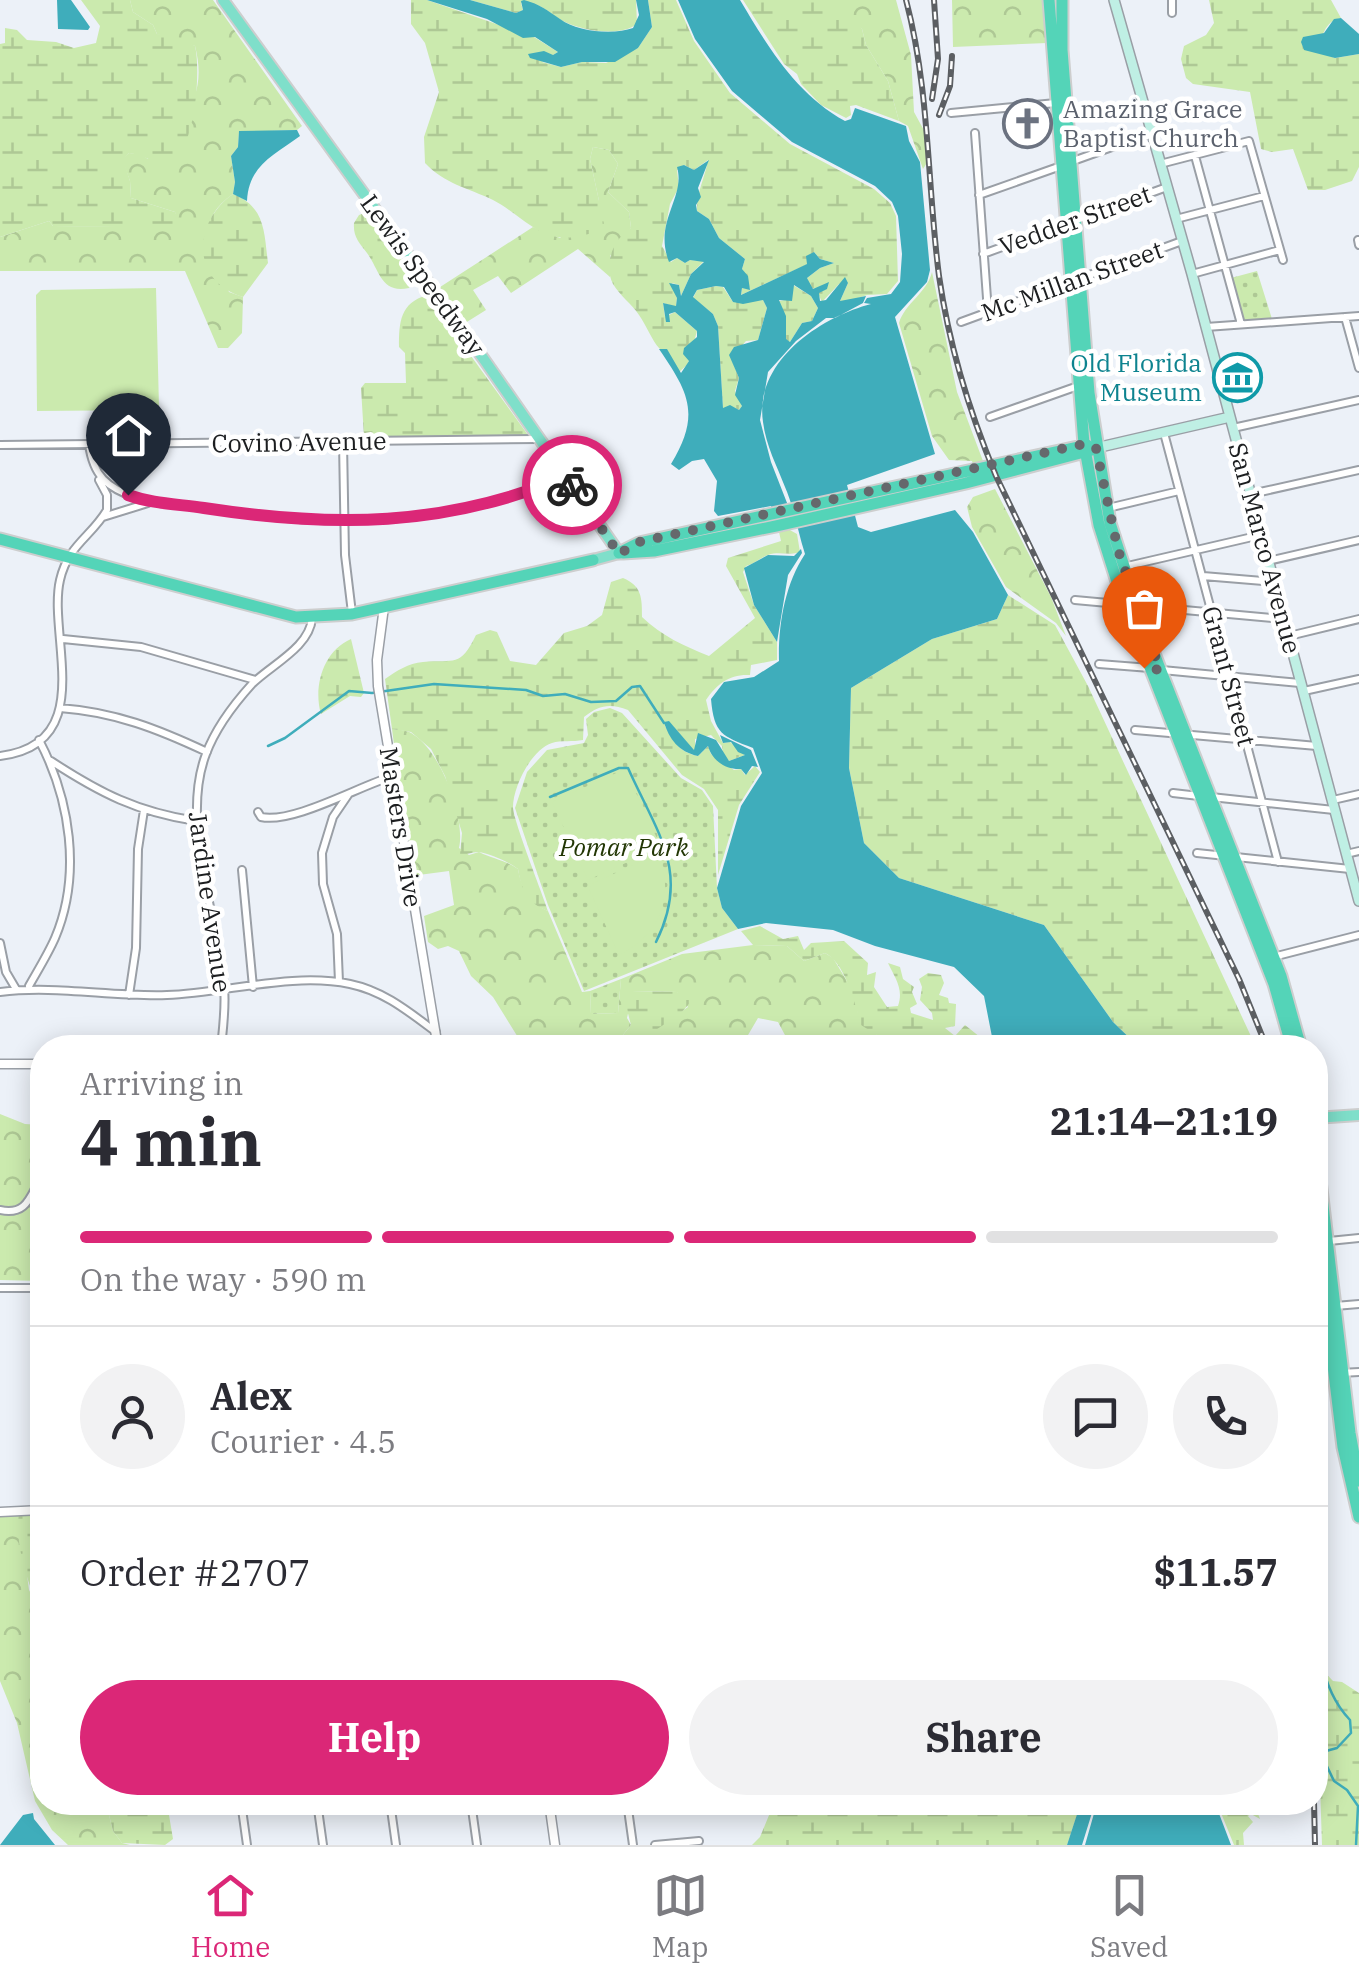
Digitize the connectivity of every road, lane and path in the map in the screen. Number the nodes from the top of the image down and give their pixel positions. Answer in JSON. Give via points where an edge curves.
{"nodes":[{"id":1,"x":222,"y":0,"type":"edge"},
{"id":2,"x":1049,"y":0,"type":"edge"},
{"id":3,"x":1062,"y":0,"type":"edge"},
{"id":4,"x":1111,"y":0,"type":"edge"},
{"id":5,"x":1172,"y":0,"type":"edge"},
{"id":6,"x":1172,"y":13,"type":"dead end"},
{"id":7,"x":1057,"y":102,"type":"junction"},
{"id":8,"x":951,"y":113,"type":"dead end"},
{"id":9,"x":1151,"y":132,"type":"junction"},
{"id":10,"x":975,"y":133,"type":"dead end"},
{"id":11,"x":1195,"y":156,"type":"junction"},
{"id":12,"x":1066,"y":164,"type":"junction"},
{"id":13,"x":1160,"y":164,"type":"junction"},
{"id":14,"x":1167,"y":187,"type":"junction"},
{"id":15,"x":978,"y":195,"type":"junction"},
{"id":16,"x":1264,"y":196,"type":"junction"},
{"id":17,"x":1210,"y":210,"type":"junction"},
{"id":18,"x":1176,"y":219,"type":"junction"},
{"id":19,"x":1071,"y":222,"type":"junction"},
{"id":20,"x":1182,"y":240,"type":"junction"},
{"id":21,"x":1280,"y":250,"type":"junction"},
{"id":22,"x":983,"y":254,"type":"junction"},
{"id":23,"x":1283,"y":260,"type":"dead end"},
{"id":24,"x":1225,"y":265,"type":"junction"},
{"id":25,"x":1192,"y":274,"type":"junction"},
{"id":26,"x":1075,"y":280,"type":"junction"},
{"id":27,"x":988,"y":312,"type":"junction"},
{"id":28,"x":1359,"y":316,"type":"edge"},
{"id":29,"x":1345,"y":317,"type":"junction"},
{"id":30,"x":961,"y":322,"type":"dead end"},
{"id":31,"x":1241,"y":324,"type":"junction"},
{"id":32,"x":1206,"y":327,"type":"junction"},
{"id":33,"x":1359,"y":368,"type":"edge"},
{"id":34,"x":1079,"y":386,"type":"junction"},
{"id":35,"x":1359,"y":400,"type":"edge"},
{"id":36,"x":990,"y":416,"type":"dead end"},
{"id":37,"x":1232,"y":422,"type":"junction"},
{"id":38,"x":1164,"y":433,"type":"junction"},
{"id":39,"x":539,"y":439,"type":"junction"},
{"id":40,"x":343,"y":442,"type":"junction"},
{"id":41,"x":89,"y":444,"type":"junction"},
{"id":42,"x":0,"y":445,"type":"edge"},
{"id":43,"x":1088,"y":448,"type":"junction"},
{"id":44,"x":1041,"y":464,"type":"junction"},
{"id":45,"x":1359,"y":470,"type":"edge"},
{"id":46,"x":96,"y":475,"type":"junction"},
{"id":47,"x":566,"y":477,"type":"junction"},
{"id":48,"x":1090,"y":482,"type":"junction"},
{"id":49,"x":1179,"y":491,"type":"junction"},
{"id":50,"x":1250,"y":494,"type":"junction"},
{"id":51,"x":860,"y":501,"type":"junction"},
{"id":52,"x":156,"y":502,"type":"junction"},
{"id":53,"x":1107,"y":508,"type":"junction"},
{"id":54,"x":102,"y":518,"type":"junction"},
{"id":55,"x":345,"y":522,"type":"junction"},
{"id":56,"x":1261,"y":536,"type":"junction"},
{"id":57,"x":0,"y":538,"type":"edge"},
{"id":58,"x":1359,"y":540,"type":"edge"},
{"id":59,"x":1196,"y":551,"type":"junction"},
{"id":60,"x":619,"y":554,"type":"junction"},
{"id":61,"x":68,"y":557,"type":"junction"},
{"id":62,"x":593,"y":560,"type":"joint"},
{"id":63,"x":1268,"y":560,"type":"junction"},
{"id":64,"x":1118,"y":568,"type":"junction"},
{"id":65,"x":1203,"y":576,"type":"junction"},
{"id":66,"x":1274,"y":582,"type":"junction"},
{"id":67,"x":1075,"y":600,"type":"dead end"},
{"id":68,"x":1130,"y":605,"type":"junction"},
{"id":69,"x":384,"y":607,"type":"junction"},
{"id":70,"x":1212,"y":612,"type":"junction"},
{"id":71,"x":352,"y":614,"type":"junction"},
{"id":72,"x":312,"y":618,"type":"junction"},
{"id":73,"x":1283,"y":619,"type":"junction"},
{"id":74,"x":1359,"y":619,"type":"edge"},
{"id":75,"x":1288,"y":636,"type":"junction"},
{"id":76,"x":62,"y":640,"type":"junction"},
{"id":77,"x":1099,"y":664,"type":"dead end"},
{"id":78,"x":1155,"y":669,"type":"junction"},
{"id":79,"x":1230,"y":677,"type":"junction"},
{"id":80,"x":1359,"y":679,"type":"edge"},
{"id":81,"x":256,"y":680,"type":"junction"},
{"id":82,"x":1301,"y":687,"type":"junction"},
{"id":83,"x":60,"y":708,"type":"junction"},
{"id":84,"x":1135,"y":730,"type":"dead end"},
{"id":85,"x":1180,"y":733,"type":"junction"},
{"id":86,"x":39,"y":740,"type":"junction"},
{"id":87,"x":1246,"y":740,"type":"junction"},
{"id":88,"x":1318,"y":746,"type":"junction"},
{"id":89,"x":207,"y":752,"type":"junction"},
{"id":90,"x":0,"y":756,"type":"edge"},
{"id":91,"x":49,"y":759,"type":"junction"},
{"id":92,"x":393,"y":776,"type":"junction"},
{"id":93,"x":1173,"y":794,"type":"dead end"},
{"id":94,"x":1359,"y":794,"type":"edge"},
{"id":95,"x":348,"y":795,"type":"junction"},
{"id":96,"x":1206,"y":797,"type":"junction"},
{"id":97,"x":1263,"y":804,"type":"junction"},
{"id":98,"x":1333,"y":806,"type":"junction"},
{"id":99,"x":144,"y":810,"type":"junction"},
{"id":100,"x":259,"y":815,"type":"dead end"},
{"id":101,"x":196,"y":821,"type":"junction"},
{"id":102,"x":1359,"y":852,"type":"edge"},
{"id":103,"x":1197,"y":853,"type":"dead end"},
{"id":104,"x":1346,"y":854,"type":"junction"},
{"id":105,"x":1228,"y":856,"type":"junction"},
{"id":106,"x":1278,"y":862,"type":"junction"},
{"id":107,"x":1350,"y":869,"type":"junction"},
{"id":108,"x":242,"y":870,"type":"dead end"},
{"id":109,"x":1359,"y":902,"type":"edge"},
{"id":110,"x":1359,"y":934,"type":"edge"},
{"id":111,"x":0,"y":944,"type":"edge"},
{"id":112,"x":1269,"y":958,"type":"junction"},
{"id":113,"x":338,"y":982,"type":"junction"},
{"id":114,"x":28,"y":987,"type":"junction"},
{"id":115,"x":253,"y":987,"type":"junction"},
{"id":116,"x":17,"y":990,"type":"junction"},
{"id":117,"x":0,"y":992,"type":"edge"},
{"id":118,"x":224,"y":992,"type":"junction"},
{"id":119,"x":129,"y":995,"type":"junction"},
{"id":120,"x":430,"y":1001,"type":"junction"},
{"id":121,"x":412,"y":1014,"type":"junction"},
{"id":122,"x":436,"y":1032,"type":"junction"},
{"id":123,"x":222,"y":1035,"type":"edge"},
{"id":124,"x":436,"y":1035,"type":"edge"},
{"id":125,"x":1289,"y":1035,"type":"edge"},
{"id":126,"x":1297,"y":1035,"type":"edge"},
{"id":127,"x":0,"y":1064,"type":"edge"},
{"id":128,"x":30,"y":1064,"type":"edge"},
{"id":129,"x":1359,"y":1116,"type":"edge"},
{"id":130,"x":1328,"y":1117,"type":"edge"},
{"id":131,"x":30,"y":1201,"type":"edge"},
{"id":132,"x":0,"y":1210,"type":"edge"},
{"id":133,"x":1359,"y":1238,"type":"edge"},
{"id":134,"x":1328,"y":1241,"type":"edge"},
{"id":135,"x":0,"y":1288,"type":"edge"},
{"id":136,"x":30,"y":1288,"type":"edge"},
{"id":137,"x":1328,"y":1290,"type":"edge"},
{"id":138,"x":1359,"y":1304,"type":"edge"},
{"id":139,"x":1330,"y":1306,"type":"junction"},
{"id":140,"x":1359,"y":1372,"type":"edge"},
{"id":141,"x":1338,"y":1373,"type":"junction"},
{"id":142,"x":1351,"y":1446,"type":"edge"},
{"id":143,"x":1359,"y":1481,"type":"edge"},
{"id":144,"x":30,"y":1511,"type":"edge"},
{"id":145,"x":0,"y":1512,"type":"edge"},
{"id":146,"x":1359,"y":1516,"type":"edge"},
{"id":147,"x":243,"y":1815,"type":"edge"},
{"id":148,"x":319,"y":1815,"type":"edge"},
{"id":149,"x":392,"y":1815,"type":"edge"},
{"id":150,"x":473,"y":1815,"type":"edge"},
{"id":151,"x":551,"y":1815,"type":"edge"},
{"id":152,"x":629,"y":1815,"type":"edge"},
{"id":153,"x":699,"y":1841,"type":"dead end"},
{"id":154,"x":247,"y":1845,"type":"edge"},
{"id":155,"x":323,"y":1845,"type":"edge"},
{"id":156,"x":396,"y":1845,"type":"edge"},
{"id":157,"x":476,"y":1845,"type":"edge"},
{"id":158,"x":555,"y":1845,"type":"edge"},
{"id":159,"x":633,"y":1845,"type":"edge"},
{"id":160,"x":655,"y":1845,"type":"edge"}],
"edges":[{"from":1,"to":39,"type":"main road","name":"Lewis Speedway"},
{"from":2,"to":7,"type":"highway"},
{"from":3,"to":12,"type":"highway"},
{"from":4,"to":9,"type":"main road","name":"San Marco Avenue"},
{"from":5,"to":6,"type":"street"},
{"from":7,"to":8,"type":"street"},
{"from":7,"to":12,"type":"highway"},
{"from":9,"to":12,"type":"street"},
{"from":9,"to":13,"type":"main road","name":"San Marco Avenue"},
{"from":10,"to":15,"type":"street"},
{"from":11,"to":13,"type":"street"},
{"from":11,"to":16,"type":"street","via":[[1249,142]]},
{"from":11,"to":17,"type":"street"},
{"from":12,"to":15,"type":"street"},
{"from":12,"to":19,"type":"highway"},
{"from":13,"to":14,"type":"main road","name":"San Marco Avenue"},
{"from":14,"to":18,"type":"main road","name":"San Marco Avenue"},
{"from":14,"to":19,"type":"street","name":"Vedder Street"},
{"from":15,"to":22,"type":"street"},
{"from":16,"to":17,"type":"street"},
{"from":16,"to":21,"type":"street"},
{"from":17,"to":18,"type":"street"},
{"from":17,"to":24,"type":"street"},
{"from":18,"to":20,"type":"main road","name":"San Marco Avenue"},
{"from":19,"to":22,"type":"street","name":"Vedder Street"},
{"from":19,"to":26,"type":"highway"},
{"from":20,"to":25,"type":"main road","name":"San Marco Avenue"},
{"from":20,"to":26,"type":"street","name":"Mc Millan Street"},
{"from":21,"to":23,"type":"street"},
{"from":21,"to":24,"type":"street"},
{"from":22,"to":27,"type":"street"},
{"from":24,"to":25,"type":"street"},
{"from":24,"to":31,"type":"street"},
{"from":25,"to":32,"type":"main road","name":"San Marco Avenue"},
{"from":26,"to":27,"type":"street","name":"Mc Millan Street"},
{"from":26,"to":34,"type":"highway"},
{"from":26,"to":43,"type":"highway"},
{"from":27,"to":30,"type":"street","name":"Mc Millan Street"},
{"from":28,"to":29,"type":"street"},
{"from":29,"to":31,"type":"street"},
{"from":29,"to":33,"type":"street"},
{"from":31,"to":32,"type":"street"},
{"from":32,"to":37,"type":"main road","name":"San Marco Avenue"},
{"from":34,"to":36,"type":"street"},
{"from":34,"to":43,"type":"highway"},
{"from":35,"to":37,"type":"street"},
{"from":37,"to":38,"type":"main road"},
{"from":37,"to":50,"type":"main road","name":"San Marco Avenue"},
{"from":38,"to":43,"type":"main road"},
{"from":38,"to":49,"type":"street","name":"Grant Street"},
{"from":39,"to":40,"type":"street","name":"Covino Avenue"},
{"from":39,"to":47,"type":"main road","name":"Lewis Speedway"},
{"from":40,"to":41,"type":"street","name":"Covino Avenue"},
{"from":40,"to":55,"type":"street"},
{"from":41,"to":42,"type":"street","name":"Covino Avenue"},
{"from":41,"to":46,"type":"street"},
{"from":43,"to":44,"type":"highway"},
{"from":43,"to":48,"type":"highway"},
{"from":43,"to":51,"type":"highway"},
{"from":43,"to":53,"type":"highway"},
{"from":44,"to":48,"type":"highway","via":[[1074,464]]},
{"from":44,"to":51,"type":"highway"},
{"from":45,"to":50,"type":"street"},
{"from":46,"to":52,"type":"street"},
{"from":46,"to":54,"type":"street","via":[[108,498]]},
{"from":47,"to":55,"type":"street","via":[[467,510]]},
{"from":47,"to":60,"type":"main road","name":"Lewis Speedway"},
{"from":48,"to":64,"type":"highway"},
{"from":49,"to":53,"type":"street"},
{"from":49,"to":59,"type":"street","name":"Grant Street"},
{"from":50,"to":56,"type":"main road","name":"San Marco Avenue"},
{"from":51,"to":60,"type":"highway","via":[[639,542]]},
{"from":52,"to":54,"type":"street"},
{"from":52,"to":55,"type":"street"},
{"from":53,"to":64,"type":"highway"},
{"from":54,"to":61,"type":"street"},
{"from":55,"to":71,"type":"street"},
{"from":56,"to":59,"type":"street"},
{"from":56,"to":63,"type":"main road","name":"San Marco Avenue"},
{"from":57,"to":61,"type":"highway"},
{"from":58,"to":63,"type":"street"},
{"from":59,"to":64,"type":"street"},
{"from":59,"to":65,"type":"street","name":"Grant Street"},
{"from":60,"to":62,"type":"main road"},
{"from":61,"to":72,"type":"highway"},
{"from":61,"to":76,"type":"street","via":[[58,590]]},
{"from":62,"to":69,"type":"highway"},
{"from":63,"to":66,"type":"main road","name":"San Marco Avenue"},
{"from":64,"to":68,"type":"highway"},
{"from":65,"to":66,"type":"street"},
{"from":65,"to":70,"type":"street","name":"Grant Street"},
{"from":66,"to":73,"type":"main road","name":"San Marco Avenue"},
{"from":67,"to":68,"type":"street"},
{"from":68,"to":70,"type":"street"},
{"from":68,"to":78,"type":"highway"},
{"from":69,"to":71,"type":"highway"},
{"from":69,"to":92,"type":"street","name":"Masters Drive","via":[[379,691]]},
{"from":70,"to":73,"type":"street"},
{"from":70,"to":79,"type":"street","name":"Grant Street"},
{"from":71,"to":72,"type":"highway"},
{"from":72,"to":81,"type":"street","name":"Jardine Avenue","via":[[301,642]]},
{"from":73,"to":75,"type":"main road","name":"San Marco Avenue"},
{"from":74,"to":75,"type":"street"},
{"from":75,"to":82,"type":"main road","name":"San Marco Avenue"},
{"from":76,"to":81,"type":"street","via":[[141,646]]},
{"from":76,"to":83,"type":"street"},
{"from":77,"to":78,"type":"street"},
{"from":78,"to":79,"type":"street"},
{"from":78,"to":85,"type":"highway"},
{"from":79,"to":82,"type":"street"},
{"from":79,"to":87,"type":"street","name":"Grant Street"},
{"from":80,"to":82,"type":"street"},
{"from":81,"to":89,"type":"street","name":"Jardine Avenue"},
{"from":82,"to":88,"type":"main road","name":"San Marco Avenue"},
{"from":83,"to":86,"type":"street"},
{"from":83,"to":89,"type":"street","via":[[131,719]]},
{"from":84,"to":85,"type":"street"},
{"from":85,"to":87,"type":"street"},
{"from":85,"to":96,"type":"highway"},
{"from":86,"to":90,"type":"street"},
{"from":86,"to":91,"type":"street"},
{"from":87,"to":88,"type":"street"},
{"from":87,"to":97,"type":"street","name":"Grant Street"},
{"from":88,"to":98,"type":"main road","name":"San Marco Avenue"},
{"from":89,"to":101,"type":"street","name":"Jardine Avenue"},
{"from":91,"to":99,"type":"street"},
{"from":91,"to":114,"type":"street","via":[[65,808],[68,877],[55,939]]},
{"from":92,"to":95,"type":"street"},
{"from":92,"to":120,"type":"street","name":"Masters Drive"},
{"from":93,"to":96,"type":"street"},
{"from":94,"to":98,"type":"street"},
{"from":95,"to":100,"type":"street","via":[[278,816]]},
{"from":95,"to":113,"type":"street","via":[[332,817],[322,853],[323,884],[338,934]]},
{"from":96,"to":97,"type":"street"},
{"from":96,"to":105,"type":"highway"},
{"from":97,"to":98,"type":"street"},
{"from":97,"to":106,"type":"street","name":"Grant Street"},
{"from":98,"to":104,"type":"main road","name":"San Marco Avenue"},
{"from":99,"to":101,"type":"street"},
{"from":99,"to":119,"type":"street"},
{"from":101,"to":118,"type":"street","name":"Jardine Avenue"},
{"from":102,"to":104,"type":"street"},
{"from":103,"to":105,"type":"street"},
{"from":104,"to":107,"type":"main road","name":"San Marco Avenue"},
{"from":105,"to":106,"type":"street"},
{"from":105,"to":112,"type":"highway"},
{"from":106,"to":107,"type":"street"},
{"from":107,"to":109,"type":"main road","name":"San Marco Avenue"},
{"from":108,"to":115,"type":"street"},
{"from":110,"to":112,"type":"street"},
{"from":111,"to":116,"type":"street"},
{"from":112,"to":125,"type":"highway"},
{"from":112,"to":126,"type":"highway"},
{"from":113,"to":115,"type":"street"},
{"from":113,"to":121,"type":"street","via":[[372,990]]},
{"from":114,"to":116,"type":"street"},
{"from":114,"to":119,"type":"street"},
{"from":115,"to":118,"type":"street"},
{"from":116,"to":117,"type":"street"},
{"from":118,"to":119,"type":"street"},
{"from":118,"to":123,"type":"street","name":"Jardine Avenue"},
{"from":120,"to":121,"type":"street"},
{"from":120,"to":122,"type":"street","name":"Masters Drive"},
{"from":121,"to":122,"type":"street"},
{"from":122,"to":124,"type":"street","name":"Masters Drive"},
{"from":127,"to":128,"type":"street"},
{"from":129,"to":130,"type":"main road"},
{"from":131,"to":132,"type":"street","via":[[17,1211]]},
{"from":133,"to":134,"type":"street"},
{"from":135,"to":136,"type":"street"},
{"from":137,"to":139,"type":"highway"},
{"from":138,"to":139,"type":"street"},
{"from":139,"to":141,"type":"highway"},
{"from":140,"to":141,"type":"street"},
{"from":141,"to":142,"type":"highway"},
{"from":142,"to":143,"type":"highway"},
{"from":142,"to":146,"type":"highway"},
{"from":144,"to":145,"type":"street"},
{"from":147,"to":154,"type":"street"},
{"from":148,"to":155,"type":"street"},
{"from":149,"to":156,"type":"street"},
{"from":150,"to":157,"type":"street"},
{"from":151,"to":158,"type":"street"},
{"from":152,"to":159,"type":"street"},
{"from":153,"to":160,"type":"street"}]}
